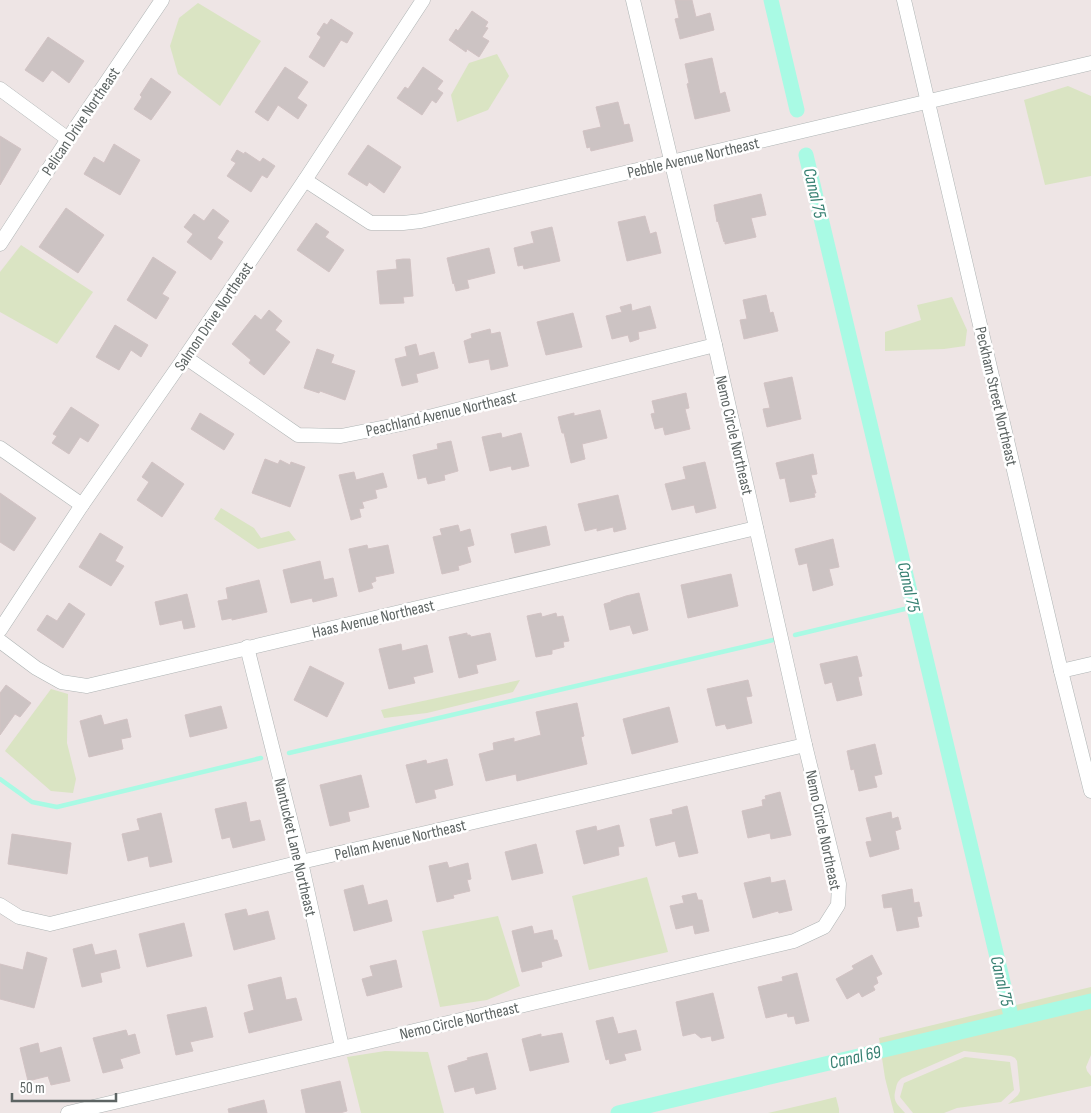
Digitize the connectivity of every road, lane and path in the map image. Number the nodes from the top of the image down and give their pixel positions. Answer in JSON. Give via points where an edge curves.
{"nodes":[{"id":1,"x":162,"y":0,"type":"edge"},
{"id":2,"x":423,"y":0,"type":"edge"},
{"id":3,"x":633,"y":0,"type":"edge"},
{"id":4,"x":904,"y":0,"type":"edge"},
{"id":5,"x":1091,"y":63,"type":"edge"},
{"id":6,"x":0,"y":89,"type":"edge"},
{"id":7,"x":927,"y":101,"type":"junction"},
{"id":8,"x":68,"y":139,"type":"junction"},
{"id":9,"x":671,"y":162,"type":"junction"},
{"id":10,"x":305,"y":180,"type":"junction"},
{"id":11,"x":0,"y":244,"type":"edge"},
{"id":12,"x":714,"y":344,"type":"junction"},
{"id":13,"x":185,"y":357,"type":"junction"},
{"id":14,"x":0,"y":448,"type":"edge"},
{"id":15,"x":82,"y":505,"type":"junction"},
{"id":16,"x":756,"y":528,"type":"junction"},
{"id":17,"x":0,"y":630,"type":"edge"},
{"id":18,"x":0,"y":641,"type":"edge"},
{"id":19,"x":247,"y":647,"type":"junction"},
{"id":20,"x":1091,"y":664,"type":"edge"},
{"id":21,"x":1061,"y":671,"type":"junction"},
{"id":22,"x":805,"y":746,"type":"junction"},
{"id":23,"x":1091,"y":792,"type":"edge"},
{"id":24,"x":300,"y":862,"type":"junction"},
{"id":25,"x":0,"y":905,"type":"edge"},
{"id":26,"x":342,"y":1047,"type":"junction"},
{"id":27,"x":68,"y":1113,"type":"edge"}],
"edges":[{"from":1,"to":8,"type":"street","name":"Pelican Drive Northeast"},
{"from":2,"to":10,"type":"street","name":"Salmon Drive Northeast"},
{"from":3,"to":9,"type":"street","name":"Nemo Circle Northeast"},
{"from":4,"to":7,"type":"street","name":"Peckham Street Northeast"},
{"from":5,"to":7,"type":"street","name":"Pebble Avenue Northeast"},
{"from":6,"to":8,"type":"street"},
{"from":7,"to":9,"type":"street","name":"Pebble Avenue Northeast"},
{"from":7,"to":21,"type":"street","name":"Peckham Street Northeast"},
{"from":8,"to":11,"type":"street","name":"Pelican Drive Northeast"},
{"from":9,"to":10,"type":"street","name":"Pebble Avenue Northeast","via":[[403,223],[371,223]]},
{"from":9,"to":12,"type":"street","name":"Nemo Circle Northeast"},
{"from":10,"to":13,"type":"street","name":"Salmon Drive Northeast"},
{"from":12,"to":13,"type":"street","name":"Peachland Avenue Northeast","via":[[401,424],[341,436],[298,434]]},
{"from":12,"to":16,"type":"street","name":"Nemo Circle Northeast"},
{"from":13,"to":15,"type":"street","name":"Salmon Drive Northeast"},
{"from":14,"to":15,"type":"street"},
{"from":15,"to":17,"type":"street","name":"Salmon Drive Northeast"},
{"from":16,"to":19,"type":"street","name":"Haas Avenue Northeast"},
{"from":16,"to":22,"type":"street","name":"Nemo Circle Northeast"},
{"from":18,"to":19,"type":"street","name":"Haas Avenue Northeast","via":[[60,682],[87,686]]},
{"from":19,"to":24,"type":"street","name":"Nantucket Lane Northeast"},
{"from":20,"to":21,"type":"street"},
{"from":21,"to":23,"type":"street","name":"Peckham Street Northeast"},
{"from":22,"to":24,"type":"street","name":"Pellam Avenue Northeast"},
{"from":22,"to":26,"type":"street","name":"Nemo Circle Northeast","via":[[839,884],[838,905],[824,927],[794,941]]},
{"from":24,"to":25,"type":"street","name":"Pellam Avenue Northeast","via":[[50,924],[19,917]]},
{"from":24,"to":26,"type":"street","name":"Nantucket Lane Northeast"},
{"from":26,"to":27,"type":"street","name":"Nemo Circle Northeast"}]}
